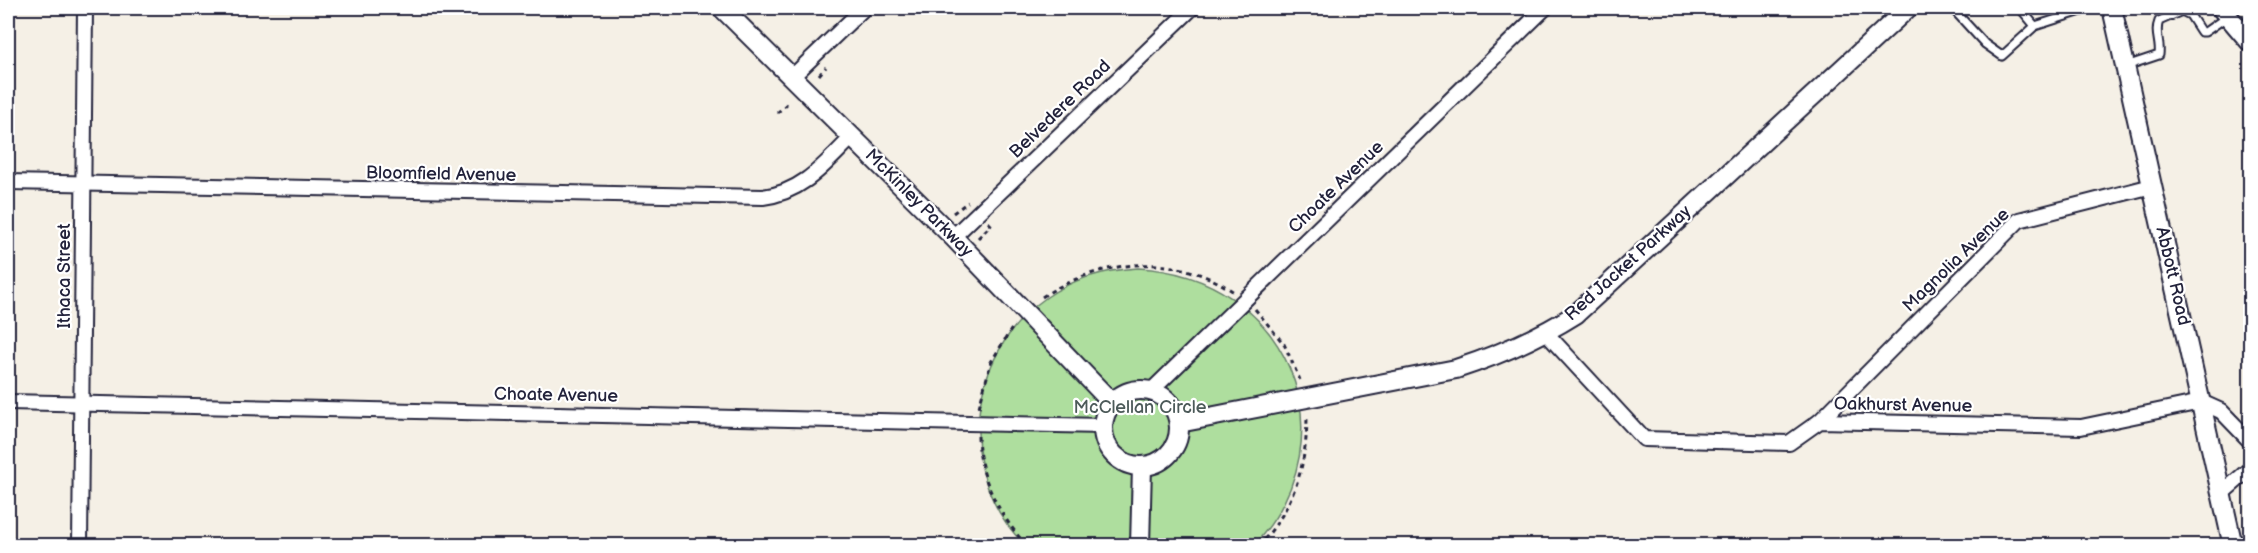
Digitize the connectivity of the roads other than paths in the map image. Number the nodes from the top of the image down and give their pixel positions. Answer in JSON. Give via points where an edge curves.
{"nodes":[{"id":1,"x":84,"y":8,"type":"edge"},
{"id":2,"x":722,"y":8,"type":"edge"},
{"id":3,"x":864,"y":8,"type":"edge"},
{"id":4,"x":1192,"y":8,"type":"edge"},
{"id":5,"x":1545,"y":8,"type":"edge"},
{"id":6,"x":1908,"y":8,"type":"edge"},
{"id":7,"x":1952,"y":8,"type":"edge"},
{"id":8,"x":2020,"y":8,"type":"edge"},
{"id":9,"x":2091,"y":8,"type":"edge"},
{"id":10,"x":2112,"y":8,"type":"edge"},
{"id":11,"x":2224,"y":11,"type":"edge"},
{"id":12,"x":2035,"y":26,"type":"junction"},
{"id":13,"x":2250,"y":42,"type":"edge"},
{"id":14,"x":2126,"y":66,"type":"junction"},
{"id":15,"x":792,"y":77,"type":"junction"},
{"id":16,"x":852,"y":137,"type":"junction"},
{"id":17,"x":8,"y":182,"type":"edge"},
{"id":18,"x":83,"y":184,"type":"junction"},
{"id":19,"x":2152,"y":186,"type":"junction"},
{"id":20,"x":954,"y":237,"type":"junction"},
{"id":21,"x":1546,"y":333,"type":"junction"},
{"id":22,"x":1151,"y":391,"type":"junction"},
{"id":23,"x":8,"y":402,"type":"edge"},
{"id":24,"x":2201,"y":402,"type":"junction"},
{"id":25,"x":82,"y":403,"type":"junction"},
{"id":26,"x":1112,"y":403,"type":"junction"},
{"id":27,"x":1820,"y":421,"type":"junction"},
{"id":28,"x":1179,"y":423,"type":"junction"},
{"id":29,"x":1103,"y":426,"type":"junction"},
{"id":30,"x":2250,"y":441,"type":"edge"},
{"id":31,"x":1142,"y":466,"type":"junction"},
{"id":32,"x":2250,"y":469,"type":"edge"},
{"id":33,"x":2221,"y":494,"type":"junction"},
{"id":34,"x":80,"y":546,"type":"edge"},
{"id":35,"x":1140,"y":546,"type":"edge"},
{"id":36,"x":2233,"y":546,"type":"edge"}],
"edges":[{"from":1,"to":18,"type":"street","name":"Ithaca Street"},
{"from":2,"to":15,"type":"street","name":"McKinley Parkway"},
{"from":3,"to":15,"type":"street"},
{"from":4,"to":20,"type":"street","name":"Belvedere Road"},
{"from":5,"to":22,"type":"street","name":"Choate Avenue"},
{"from":6,"to":21,"type":"street","name":"Red Jacket Parkway","via":[[1576,314]]},
{"from":7,"to":12,"type":"lane","via":[[1985,44],[2002,56]]},
{"from":8,"to":12,"type":"lane"},
{"from":9,"to":12,"type":"lane"},
{"from":10,"to":14,"type":"street","name":"Abbott Road"},
{"from":11,"to":13,"type":"street"},
{"from":11,"to":14,"type":"lane","via":[[2205,32],[2200,32],[2190,15],[2182,11],[2159,21],[2159,55]]},
{"from":14,"to":19,"type":"street","name":"Abbott Road"},
{"from":15,"to":16,"type":"street","name":"McKinley Parkway"},
{"from":16,"to":18,"type":"street","name":"Bloomfield Avenue","via":[[812,178],[779,195],[763,197]]},
{"from":16,"to":20,"type":"street","name":"McKinley Parkway"},
{"from":17,"to":18,"type":"street","name":"Bloomfield Avenue"},
{"from":18,"to":25,"type":"street","name":"Ithaca Street"},
{"from":19,"to":24,"type":"street","name":"Abbott Road"},
{"from":19,"to":27,"type":"street","name":"Magnolia Avenue","via":[[2019,220]]},
{"from":20,"to":26,"type":"street","name":"McKinley Parkway"},
{"from":21,"to":27,"type":"street","name":"Oakhurst Avenue","via":[[1644,439],[1789,443]]},
{"from":21,"to":28,"type":"street","name":"Red Jacket Parkway","via":[[1456,369]]},
{"from":22,"to":26,"type":"street","via":[[1127,393]]},
{"from":22,"to":28,"type":"street","via":[[1172,405]]},
{"from":23,"to":25,"type":"street","name":"Choate Avenue"},
{"from":24,"to":27,"type":"street","name":"Oakhurst Avenue","via":[[2082,427]]},
{"from":24,"to":30,"type":"street","via":[[2221,411]]},
{"from":24,"to":33,"type":"street","name":"Abbott Road"},
{"from":25,"to":29,"type":"street","name":"Choate Avenue"},
{"from":25,"to":34,"type":"street","name":"Ithaca Street"},
{"from":26,"to":29,"type":"street"},
{"from":28,"to":31,"type":"street","via":[[1178,440],[1171,452],[1155,464]]},
{"from":29,"to":31,"type":"street","via":[[1104,439],[1113,454],[1129,464]]},
{"from":31,"to":35,"type":"street"},
{"from":32,"to":33,"type":"street"},
{"from":33,"to":36,"type":"street","name":"Abbott Road"}]}
